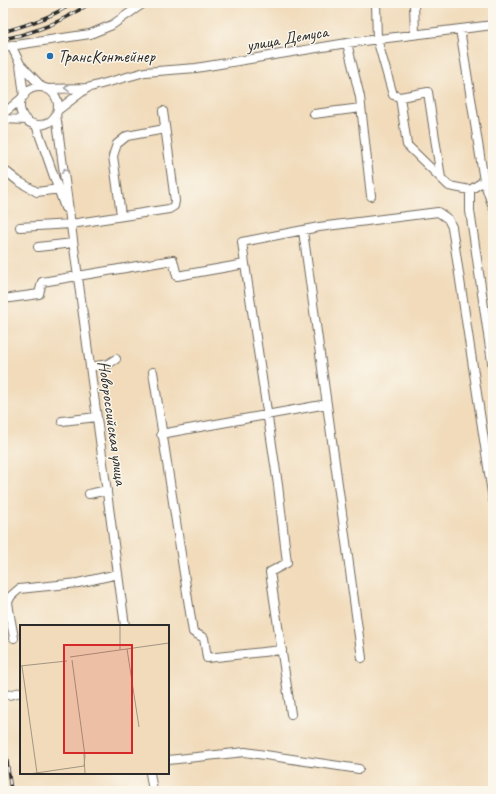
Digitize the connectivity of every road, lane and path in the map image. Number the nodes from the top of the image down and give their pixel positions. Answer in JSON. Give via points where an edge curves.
{"nodes":[{"id":1,"x":144,"y":3,"type":"edge"},
{"id":2,"x":376,"y":3,"type":"edge"},
{"id":3,"x":414,"y":3,"type":"edge"},
{"id":4,"x":493,"y":24,"type":"edge"},
{"id":5,"x":460,"y":29,"type":"junction"},
{"id":6,"x":414,"y":34,"type":"junction"},
{"id":7,"x":376,"y":39,"type":"junction"},
{"id":8,"x":348,"y":43,"type":"junction"},
{"id":9,"x":7,"y":46,"type":"edge"},
{"id":10,"x":20,"y":64,"type":"junction"},
{"id":11,"x":44,"y":88,"type":"junction"},
{"id":12,"x":87,"y":88,"type":"junction"},
{"id":13,"x":23,"y":97,"type":"junction"},
{"id":14,"x":400,"y":97,"type":"junction"},
{"id":15,"x":361,"y":108,"type":"junction"},
{"id":16,"x":163,"y":111,"type":"dead end"},
{"id":17,"x":57,"y":112,"type":"junction"},
{"id":18,"x":3,"y":114,"type":"edge"},
{"id":19,"x":314,"y":114,"type":"dead end"},
{"id":20,"x":3,"y":119,"type":"edge"},
{"id":21,"x":27,"y":120,"type":"junction"},
{"id":22,"x":36,"y":125,"type":"junction"},
{"id":23,"x":165,"y":129,"type":"junction"},
{"id":24,"x":3,"y":169,"type":"edge"},
{"id":25,"x":441,"y":178,"type":"junction"},
{"id":26,"x":484,"y":181,"type":"junction"},
{"id":27,"x":59,"y":189,"type":"junction"},
{"id":28,"x":470,"y":190,"type":"junction"},
{"id":29,"x":371,"y":196,"type":"dead end"},
{"id":30,"x":493,"y":207,"type":"edge"},
{"id":31,"x":121,"y":215,"type":"junction"},
{"id":32,"x":71,"y":224,"type":"junction"},
{"id":33,"x":20,"y":227,"type":"dead end"},
{"id":34,"x":303,"y":231,"type":"junction"},
{"id":35,"x":73,"y":243,"type":"junction"},
{"id":36,"x":38,"y":247,"type":"dead end"},
{"id":37,"x":245,"y":264,"type":"junction"},
{"id":38,"x":78,"y":276,"type":"junction"},
{"id":39,"x":3,"y":299,"type":"edge"},
{"id":40,"x":116,"y":359,"type":"dead end"},
{"id":41,"x":90,"y":367,"type":"junction"},
{"id":42,"x":493,"y":369,"type":"edge"},
{"id":43,"x":153,"y":372,"type":"dead end"},
{"id":44,"x":327,"y":404,"type":"junction"},
{"id":45,"x":267,"y":415,"type":"junction"},
{"id":46,"x":97,"y":416,"type":"junction"},
{"id":47,"x":62,"y":421,"type":"dead end"},
{"id":48,"x":161,"y":434,"type":"junction"},
{"id":49,"x":107,"y":490,"type":"junction"},
{"id":50,"x":89,"y":494,"type":"dead end"},
{"id":51,"x":493,"y":500,"type":"edge"},
{"id":52,"x":118,"y":574,"type":"junction"},
{"id":53,"x":7,"y":616,"type":"edge"},
{"id":54,"x":126,"y":625,"type":"edge"},
{"id":55,"x":14,"y":638,"type":"dead end"},
{"id":56,"x":282,"y":650,"type":"junction"},
{"id":57,"x":362,"y":658,"type":"dead end"},
{"id":58,"x":20,"y":692,"type":"edge"},
{"id":59,"x":9,"y":695,"type":"dead end"},
{"id":60,"x":291,"y":714,"type":"dead end"},
{"id":61,"x":169,"y":760,"type":"edge"},
{"id":62,"x":359,"y":769,"type":"dead end"},
{"id":63,"x":148,"y":774,"type":"edge"},
{"id":64,"x":148,"y":774,"type":"edge"},
{"id":65,"x":147,"y":791,"type":"edge"},
{"id":66,"x":153,"y":791,"type":"edge"}],
"edges":[{"from":1,"to":9,"type":"street","via":[[112,25],[90,34]]},
{"from":2,"to":7,"type":"street"},
{"from":3,"to":6,"type":"street"},
{"from":4,"to":5,"type":"street","name":"улица Демуса"},
{"from":5,"to":6,"type":"street","name":"улица Демуса"},
{"from":5,"to":26,"type":"street"},
{"from":6,"to":7,"type":"street","name":"улица Демуса"},
{"from":7,"to":8,"type":"street","name":"улица Демуса"},
{"from":7,"to":14,"type":"street","via":[[393,95]]},
{"from":8,"to":12,"type":"street","name":"улица Демуса","via":[[196,68],[145,72]]},
{"from":8,"to":15,"type":"street"},
{"from":9,"to":10,"type":"street"},
{"from":10,"to":11,"type":"street"},
{"from":10,"to":13,"type":"street"},
{"from":12,"to":11,"type":"street","one_way":true},
{"from":11,"to":13,"type":"street","via":[[34,88]]},
{"from":11,"to":17,"type":"street","via":[[56,97]]},
{"from":12,"to":17,"type":"street"},
{"from":13,"to":18,"type":"street"},
{"from":13,"to":21,"type":"street","via":[[21,112]]},
{"from":14,"to":25,"type":"street","via":[[407,145]]},
{"from":14,"to":25,"type":"street","via":[[428,92]]},
{"from":15,"to":19,"type":"street"},
{"from":15,"to":29,"type":"street"},
{"from":16,"to":23,"type":"street"},
{"from":17,"to":22,"type":"street","via":[[48,123]]},
{"from":32,"to":17,"type":"street","one_way":true},
{"from":20,"to":21,"type":"street"},
{"from":21,"to":22,"type":"street"},
{"from":22,"to":27,"type":"street"},
{"from":23,"to":31,"type":"street","via":[[126,136],[117,144],[113,156]]},
{"from":23,"to":31,"type":"street","via":[[176,201],[174,206],[169,209]]},
{"from":24,"to":27,"type":"street","via":[[37,192]]},
{"from":25,"to":28,"type":"street","via":[[449,186]]},
{"from":26,"to":28,"type":"street"},
{"from":26,"to":30,"type":"street"},
{"from":27,"to":32,"type":"street"},
{"from":28,"to":42,"type":"street","via":[[470,211]]},
{"from":31,"to":32,"type":"street"},
{"from":32,"to":33,"type":"street"},
{"from":32,"to":35,"type":"street","name":"Новороссийская улица"},
{"from":34,"to":37,"type":"street","via":[[242,242]]},
{"from":34,"to":44,"type":"street"},
{"from":34,"to":51,"type":"street","via":[[438,212],[448,219],[457,252]]},
{"from":35,"to":36,"type":"street"},
{"from":35,"to":38,"type":"street","name":"Новороссийская улица"},
{"from":37,"to":38,"type":"street","via":[[177,276],[173,260]]},
{"from":37,"to":45,"type":"street"},
{"from":38,"to":39,"type":"street","via":[[42,282],[39,294]]},
{"from":38,"to":41,"type":"street","name":"Новороссийская улица"},
{"from":40,"to":41,"type":"street","via":[[108,364]]},
{"from":41,"to":46,"type":"street","name":"Новороссийская улица"},
{"from":43,"to":48,"type":"street"},
{"from":44,"to":45,"type":"street"},
{"from":44,"to":57,"type":"street"},
{"from":45,"to":48,"type":"street"},
{"from":45,"to":56,"type":"street","via":[[286,563],[270,572]]},
{"from":46,"to":47,"type":"street"},
{"from":46,"to":49,"type":"street","name":"Новороссийская улица"},
{"from":48,"to":56,"type":"street","via":[[193,632],[204,638],[207,658]]},
{"from":49,"to":50,"type":"street"},
{"from":49,"to":52,"type":"street","name":"Новороссийская улица"},
{"from":52,"to":53,"type":"street","via":[[78,583],[19,589],[8,602]]},
{"from":52,"to":54,"type":"street","name":"Новороссийская улица"},
{"from":53,"to":55,"type":"street"},
{"from":56,"to":60,"type":"street"},
{"from":58,"to":59,"type":"street"},
{"from":61,"to":62,"type":"street","via":[[245,752]]},
{"from":63,"to":65,"type":"street"},
{"from":64,"to":66,"type":"street"}]}
